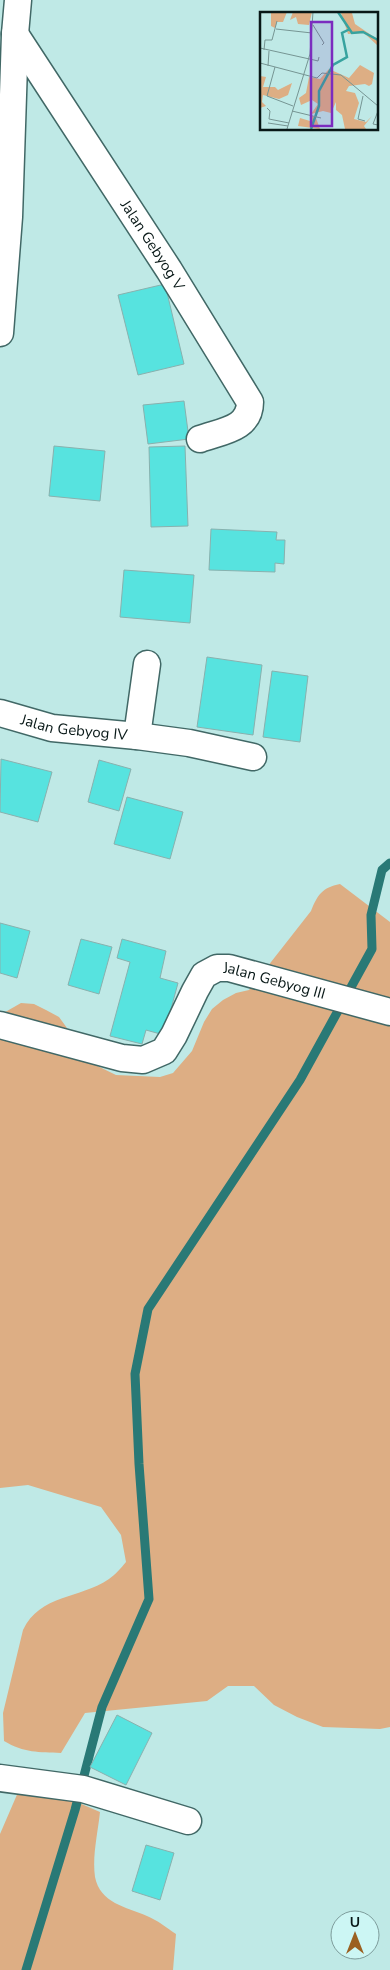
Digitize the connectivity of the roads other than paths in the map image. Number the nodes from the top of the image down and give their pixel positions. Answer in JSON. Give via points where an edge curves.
{"nodes":[{"id":1,"x":18,"y":0,"type":"edge"},
{"id":2,"x":15,"y":34,"type":"junction"},
{"id":3,"x":5,"y":216,"type":"edge"},
{"id":4,"x":0,"y":333,"type":"edge"},
{"id":5,"x":200,"y":439,"type":"dead end"},
{"id":6,"x":147,"y":664,"type":"dead end"},
{"id":7,"x":0,"y":713,"type":"edge"},
{"id":8,"x":137,"y":736,"type":"junction"},
{"id":9,"x":253,"y":757,"type":"dead end"},
{"id":10,"x":390,"y":1012,"type":"edge"},
{"id":11,"x":0,"y":1025,"type":"edge"},
{"id":12,"x":0,"y":1778,"type":"edge"},
{"id":13,"x":188,"y":1821,"type":"dead end"}],
"edges":[{"from":1,"to":2,"type":"street"},
{"from":2,"to":3,"type":"street"},
{"from":2,"to":5,"type":"street","name":"Jalan Gebyog V","via":[[169,270],[250,402],[246,419],[238,426]]},
{"from":3,"to":4,"type":"street"},
{"from":6,"to":8,"type":"street","name":"Jalan Gebyog IV"},
{"from":7,"to":8,"type":"street","name":"Jalan Gebyog IV","via":[[52,728]]},
{"from":8,"to":9,"type":"street"},
{"from":10,"to":11,"type":"street","name":"Jalan Gebyog III","via":[[229,968],[217,968],[204,975],[164,1051],[143,1060],[122,1058]]},
{"from":12,"to":13,"type":"street","via":[[80,1788]]}]}
